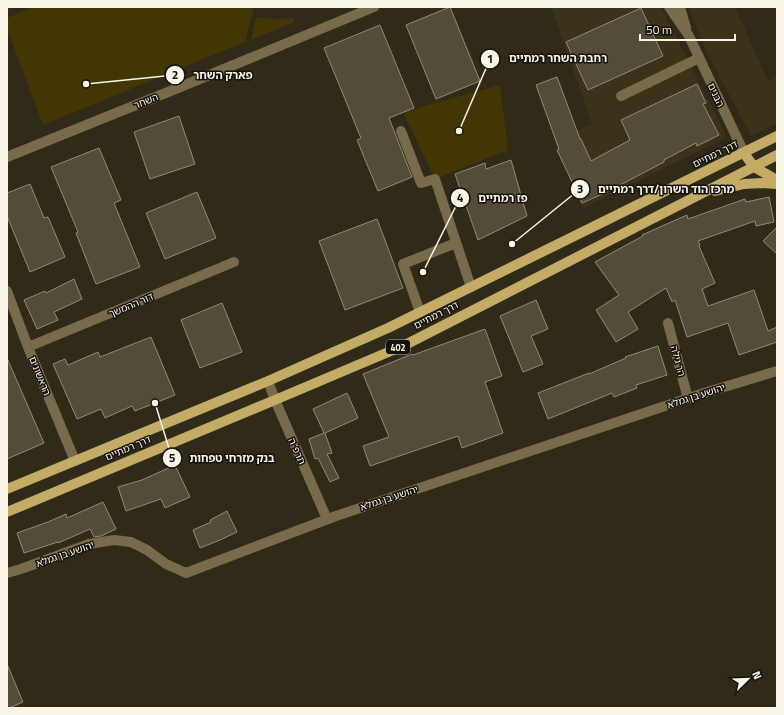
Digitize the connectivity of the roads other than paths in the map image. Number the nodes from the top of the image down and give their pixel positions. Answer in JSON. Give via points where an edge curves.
{"nodes":[{"id":1,"x":374,"y":7,"type":"edge"},
{"id":2,"x":669,"y":7,"type":"edge"},
{"id":3,"x":680,"y":7,"type":"edge"},
{"id":4,"x":688,"y":36,"type":"junction"},
{"id":5,"x":699,"y":58,"type":"junction"},
{"id":6,"x":622,"y":96,"type":"dead end"},
{"id":7,"x":401,"y":131,"type":"dead end"},
{"id":8,"x":777,"y":136,"type":"edge"},
{"id":9,"x":744,"y":153,"type":"junction"},
{"id":10,"x":777,"y":155,"type":"edge"},
{"id":11,"x":7,"y":157,"type":"edge"},
{"id":12,"x":754,"y":167,"type":"junction"},
{"id":13,"x":777,"y":180,"type":"edge"},
{"id":14,"x":777,"y":184,"type":"edge"},
{"id":15,"x":701,"y":194,"type":"junction"},
{"id":16,"x":456,"y":243,"type":"junction"},
{"id":17,"x":234,"y":262,"type":"dead end"},
{"id":18,"x":471,"y":287,"type":"junction"},
{"id":19,"x":7,"y":291,"type":"edge"},
{"id":20,"x":420,"y":312,"type":"junction"},
{"id":21,"x":668,"y":323,"type":"dead end"},
{"id":22,"x":28,"y":347,"type":"junction"},
{"id":23,"x":777,"y":371,"type":"edge"},
{"id":24,"x":268,"y":381,"type":"junction"},
{"id":25,"x":688,"y":399,"type":"junction"},
{"id":26,"x":275,"y":400,"type":"junction"},
{"id":27,"x":75,"y":461,"type":"junction"},
{"id":28,"x":7,"y":489,"type":"edge"},
{"id":29,"x":7,"y":512,"type":"edge"},
{"id":30,"x":327,"y":519,"type":"junction"},
{"id":31,"x":7,"y":573,"type":"edge"}],
"edges":[{"from":1,"to":11,"type":"street","name":"השחר"},
{"from":2,"to":4,"type":"street","name":"הבנים"},
{"from":3,"to":4,"type":"street","name":"הבנים"},
{"from":4,"to":5,"type":"street","name":"הבנים"},
{"from":5,"to":6,"type":"street"},
{"from":5,"to":9,"type":"street","name":"הבנים"},
{"from":7,"to":16,"type":"street","via":[[421,183],[435,179]]},
{"from":8,"to":9,"type":"main road","name":"דרך רמתיים","number":"402"},
{"from":9,"to":12,"type":"main road"},
{"from":9,"to":18,"type":"main road","name":"דרך רמתיים","number":"402"},
{"from":10,"to":12,"type":"main road","name":"דרך רמתיים","number":"402"},
{"from":12,"to":13,"type":"main road"},
{"from":12,"to":15,"type":"main road","name":"דרך רמתיים","number":"402"},
{"from":14,"to":15,"type":"main road","via":[[744,184]]},
{"from":15,"to":26,"type":"main road","name":"דרך רמתיים","number":"402","via":[[405,345]]},
{"from":16,"to":18,"type":"street"},
{"from":16,"to":20,"type":"street","via":[[403,264]]},
{"from":17,"to":22,"type":"street","name":"דור ההמשך"},
{"from":18,"to":20,"type":"main road","name":"דרך רמתיים","number":"402"},
{"from":19,"to":22,"type":"street","name":"הראשונים"},
{"from":20,"to":24,"type":"main road","name":"דרך רמתיים","number":"402"},
{"from":21,"to":25,"type":"street","name":"הר גילה"},
{"from":22,"to":27,"type":"street","name":"הראשונים"},
{"from":23,"to":25,"type":"street","name":"יהושע בן גמלא"},
{"from":24,"to":26,"type":"street","name":"תרפ\"ה"},
{"from":24,"to":27,"type":"main road","name":"דרך רמתיים","number":"402"},
{"from":25,"to":30,"type":"street","name":"יהושע בן גמלא"},
{"from":26,"to":29,"type":"main road","name":"דרך רמתיים","number":"402"},
{"from":26,"to":30,"type":"street","name":"תרפ\"ה"},
{"from":27,"to":28,"type":"main road","name":"דרך רמתיים","number":"402"},
{"from":30,"to":31,"type":"street","name":"יהושע בן גמלא","via":[[186,573],[131,542],[114,540],[89,544]]}]}
